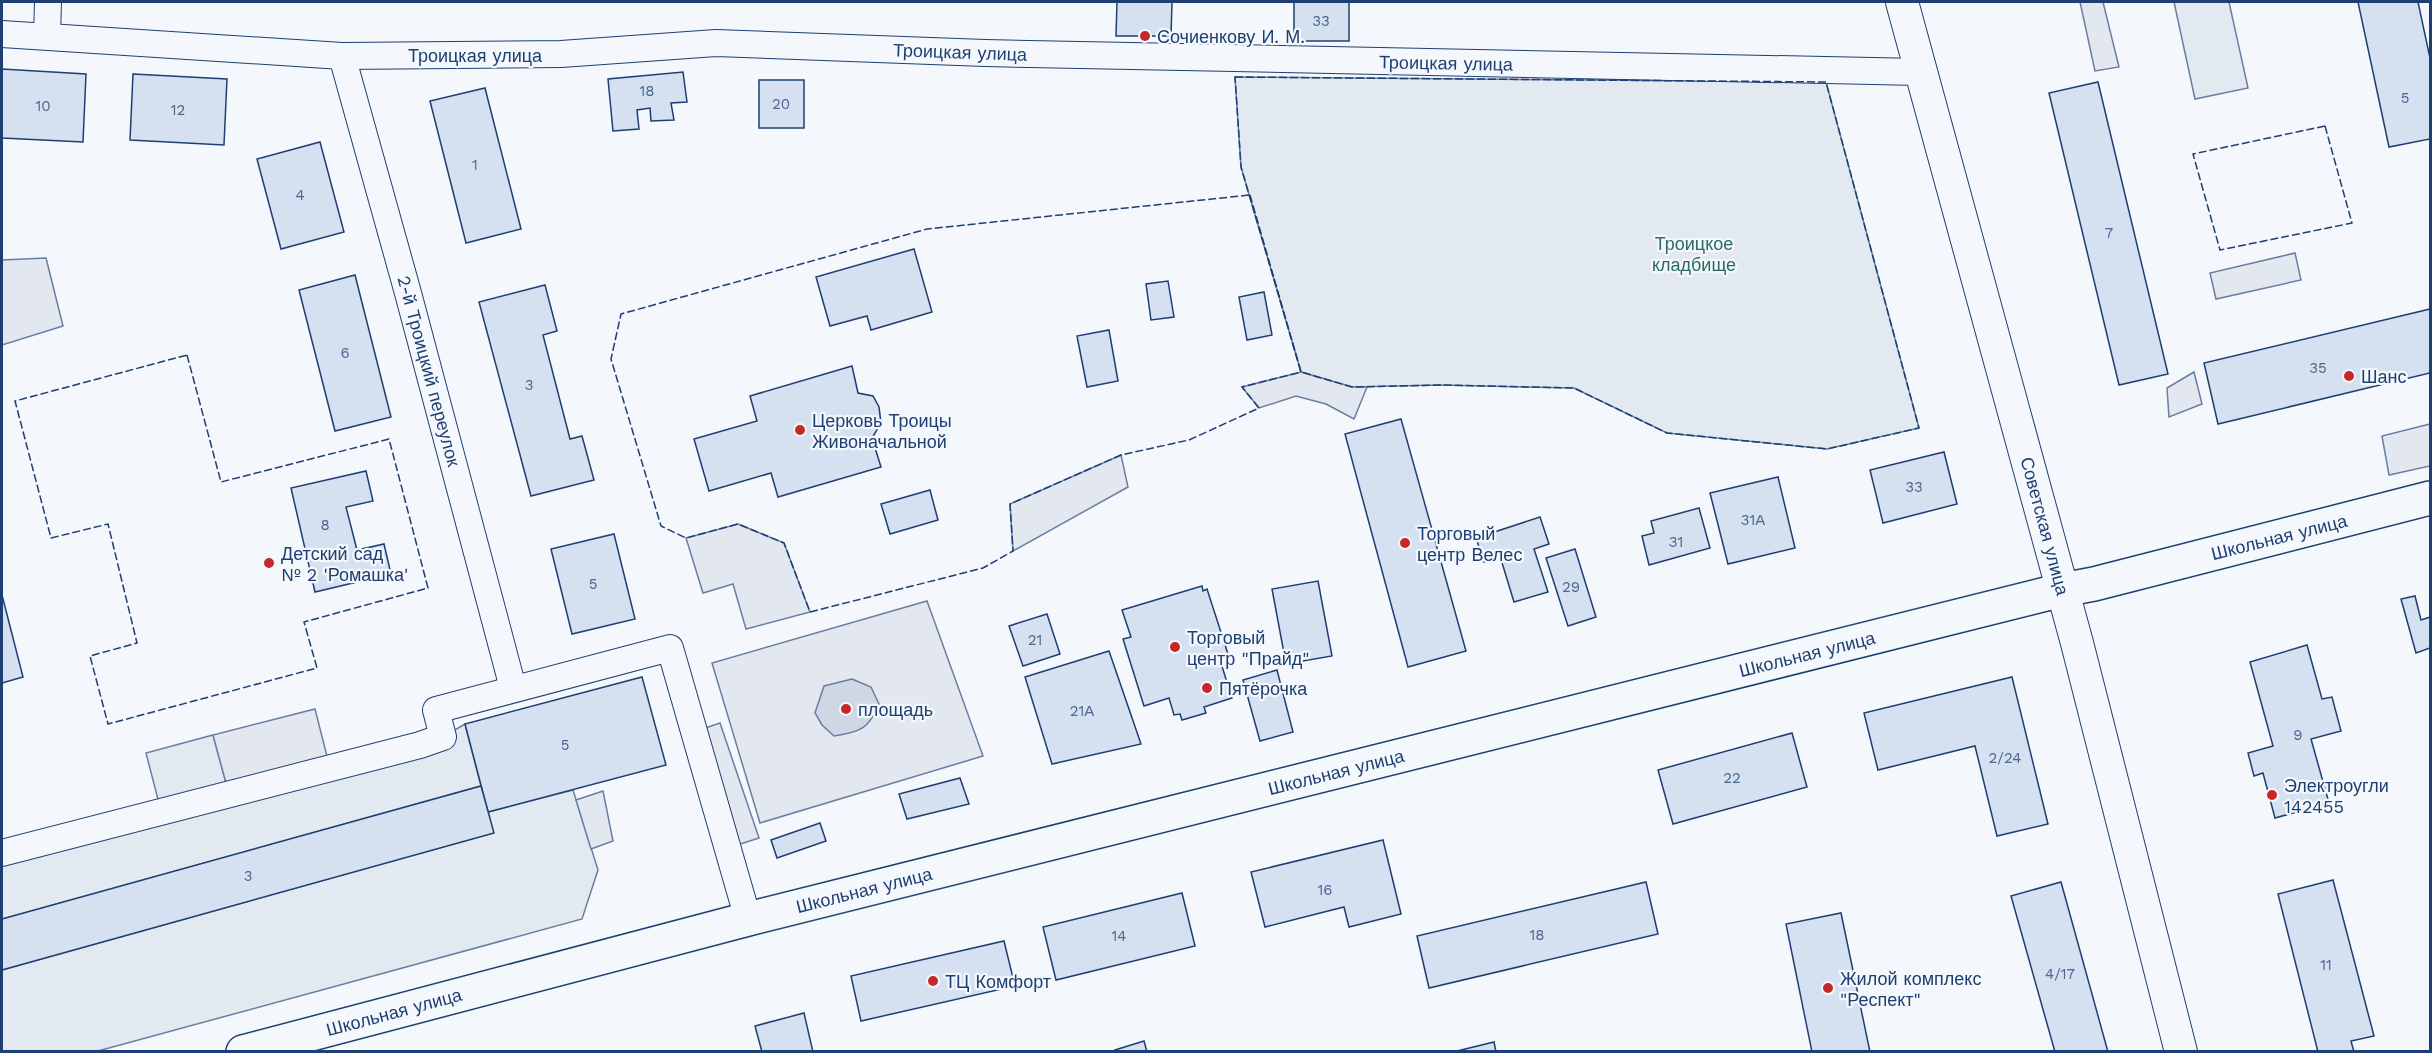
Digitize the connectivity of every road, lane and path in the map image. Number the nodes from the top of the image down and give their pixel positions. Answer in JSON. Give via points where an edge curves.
{"nodes":[{"id":1,"x":48,"y":2,"type":"edge"},
{"id":2,"x":1902,"y":2,"type":"edge"},
{"id":3,"x":2,"y":33,"type":"edge"},
{"id":4,"x":47,"y":36,"type":"junction"},
{"id":5,"x":342,"y":56,"type":"junction"},
{"id":6,"x":1920,"y":72,"type":"junction"},
{"id":7,"x":2430,"y":498,"type":"edge"},
{"id":8,"x":2062,"y":590,"type":"junction"},
{"id":9,"x":513,"y":688,"type":"junction"},
{"id":10,"x":2,"y":853,"type":"edge"},
{"id":11,"x":748,"y":919,"type":"junction"},
{"id":12,"x":243,"y":1052,"type":"edge"},
{"id":13,"x":2181,"y":1052,"type":"edge"}],
"edges":[{"from":1,"to":4,"type":"street"},
{"from":2,"to":6,"type":"street","name":"Советская улица"},
{"from":3,"to":4,"type":"street","name":"Троицкая улица"},
{"from":4,"to":5,"type":"street","name":"Троицкая улица"},
{"from":5,"to":6,"type":"street","name":"Троицкая улица","via":[[561,54],[717,43],[1008,54]]},
{"from":5,"to":9,"type":"street","name":"2-й Троицкий переулок"},
{"from":6,"to":8,"type":"street","name":"Советская улица"},
{"from":7,"to":8,"type":"main road","name":"Школьная улица"},
{"from":8,"to":11,"type":"main road","name":"Школьная улица"},
{"from":8,"to":13,"type":"street","name":"Советская улица"},
{"from":9,"to":10,"type":"street","via":[[436,710],[443,737],[420,745]]},
{"from":9,"to":11,"type":"street","via":[[670,648]]},
{"from":11,"to":12,"type":"main road","name":"Школьная улица"}]}
